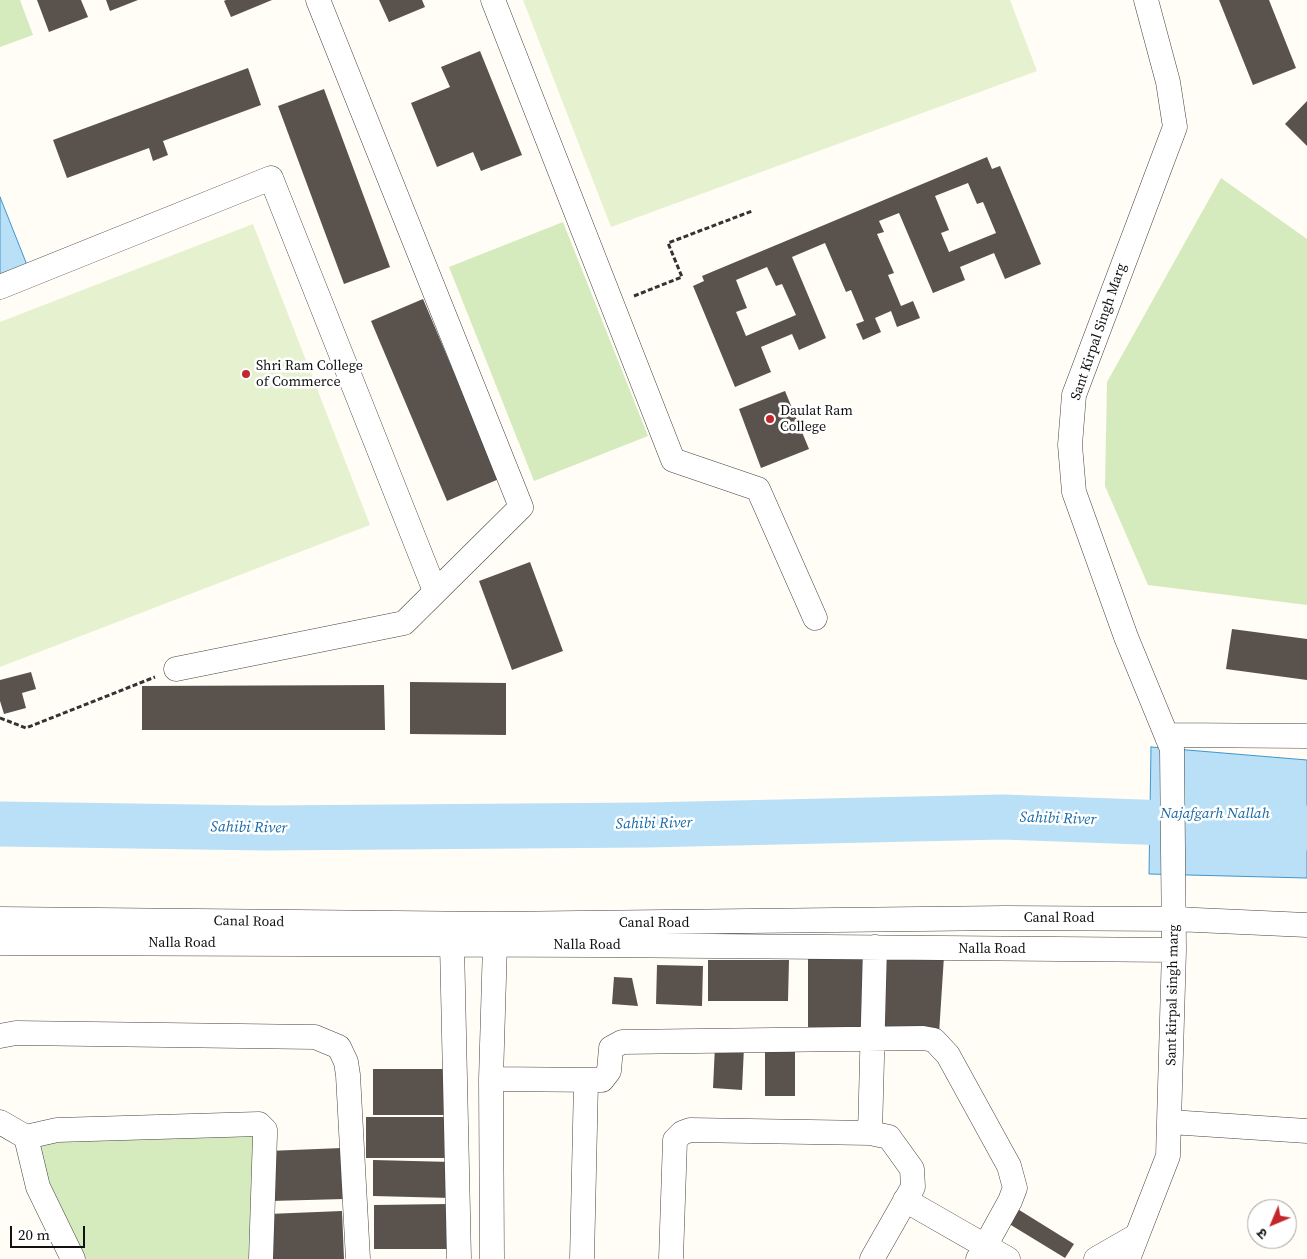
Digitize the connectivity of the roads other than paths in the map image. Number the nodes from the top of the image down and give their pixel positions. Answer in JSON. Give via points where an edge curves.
{"nodes":[{"id":1,"x":318,"y":0,"type":"edge"},
{"id":2,"x":493,"y":0,"type":"edge"},
{"id":3,"x":1146,"y":0,"type":"edge"},
{"id":4,"x":0,"y":287,"type":"edge"},
{"id":5,"x":436,"y":591,"type":"junction"},
{"id":6,"x":816,"y":618,"type":"dead end"},
{"id":7,"x":176,"y":669,"type":"road end"},
{"id":8,"x":1307,"y":736,"type":"edge"},
{"id":9,"x":1170,"y":742,"type":"junction"},
{"id":10,"x":1174,"y":909,"type":"junction"},
{"id":11,"x":0,"y":919,"type":"edge"},
{"id":12,"x":1307,"y":925,"type":"edge"},
{"id":13,"x":0,"y":942,"type":"edge"},
{"id":14,"x":452,"y":944,"type":"junction"},
{"id":15,"x":495,"y":944,"type":"junction"},
{"id":16,"x":874,"y":947,"type":"junction"},
{"id":17,"x":1174,"y":950,"type":"junction"},
{"id":18,"x":0,"y":1036,"type":"edge"},
{"id":19,"x":872,"y":1040,"type":"junction"},
{"id":20,"x":490,"y":1079,"type":"junction"},
{"id":21,"x":586,"y":1082,"type":"junction"},
{"id":22,"x":0,"y":1122,"type":"edge"},
{"id":23,"x":1170,"y":1122,"type":"junction"},
{"id":24,"x":1307,"y":1131,"type":"edge"},
{"id":25,"x":870,"y":1133,"type":"junction"},
{"id":26,"x":26,"y":1137,"type":"junction"},
{"id":27,"x":906,"y":1200,"type":"junction"},
{"id":28,"x":1136,"y":1236,"type":"junction"},
{"id":29,"x":982,"y":1252,"type":"edge"},
{"id":30,"x":73,"y":1259,"type":"edge"},
{"id":31,"x":261,"y":1259,"type":"edge"},
{"id":32,"x":358,"y":1259,"type":"edge"},
{"id":33,"x":459,"y":1259,"type":"edge"},
{"id":34,"x":492,"y":1259,"type":"edge"},
{"id":35,"x":582,"y":1259,"type":"edge"},
{"id":36,"x":670,"y":1259,"type":"edge"},
{"id":37,"x":872,"y":1259,"type":"edge"},
{"id":38,"x":1008,"y":1259,"type":"edge"},
{"id":39,"x":1096,"y":1259,"type":"edge"},
{"id":40,"x":1128,"y":1259,"type":"edge"}],
"edges":[{"from":1,"to":5,"type":"street","via":[[521,507]]},
{"from":2,"to":6,"type":"street","via":[[673,460],[758,489]]},
{"from":3,"to":9,"type":"street","name":"Sant Kirpal Singh Marg","via":[[1168,82],[1175,126],[1074,395],[1070,445],[1074,492],[1126,637]]},
{"from":4,"to":5,"type":"street","via":[[270,178]]},
{"from":5,"to":7,"type":"street","via":[[404,623]]},
{"from":8,"to":9,"type":"street"},
{"from":9,"to":10,"type":"street","name":"Sant kirpal singh marg"},
{"from":10,"to":11,"type":"street","name":"Canal Road","via":[[1005,918],[494,924]]},
{"from":10,"to":12,"type":"street","name":"Canal Road"},
{"from":10,"to":17,"type":"street","name":"Sant kirpal singh marg"},
{"from":13,"to":14,"type":"street","name":"Nalla Road"},
{"from":14,"to":15,"type":"street","name":"Nalla Road"},
{"from":14,"to":33,"type":"street"},
{"from":15,"to":16,"type":"street","name":"Nalla Road"},
{"from":15,"to":20,"type":"street"},
{"from":16,"to":17,"type":"street","name":"Nalla Road"},
{"from":16,"to":19,"type":"street"},
{"from":17,"to":23,"type":"street","name":"Sant kirpal singh marg"},
{"from":18,"to":32,"type":"street","via":[[16,1033],[315,1037],[339,1047],[348,1075]]},
{"from":19,"to":21,"type":"street","via":[[622,1042],[611,1048],[606,1078]]},
{"from":19,"to":25,"type":"street"},
{"from":19,"to":29,"type":"street","via":[[923,1038],[939,1044],[1010,1166],[1015,1188]]},
{"from":20,"to":21,"type":"street"},
{"from":20,"to":34,"type":"street"},
{"from":21,"to":35,"type":"street"},
{"from":22,"to":26,"type":"street"},
{"from":23,"to":24,"type":"street"},
{"from":23,"to":28,"type":"street","name":"Sant kirpal singh marg","via":[[1168,1156]]},
{"from":25,"to":27,"type":"street","via":[[889,1137],[912,1169],[912,1187]]},
{"from":25,"to":36,"type":"street","via":[[690,1130],[682,1133],[674,1140]]},
{"from":26,"to":30,"type":"street","via":[[38,1187]]},
{"from":26,"to":31,"type":"street","via":[[57,1130],[258,1124],[266,1135]]},
{"from":27,"to":29,"type":"street"},
{"from":27,"to":37,"type":"street"},
{"from":28,"to":39,"type":"street"},
{"from":28,"to":40,"type":"street","name":"Sant kirpal singh marg"},
{"from":29,"to":38,"type":"street"}]}
